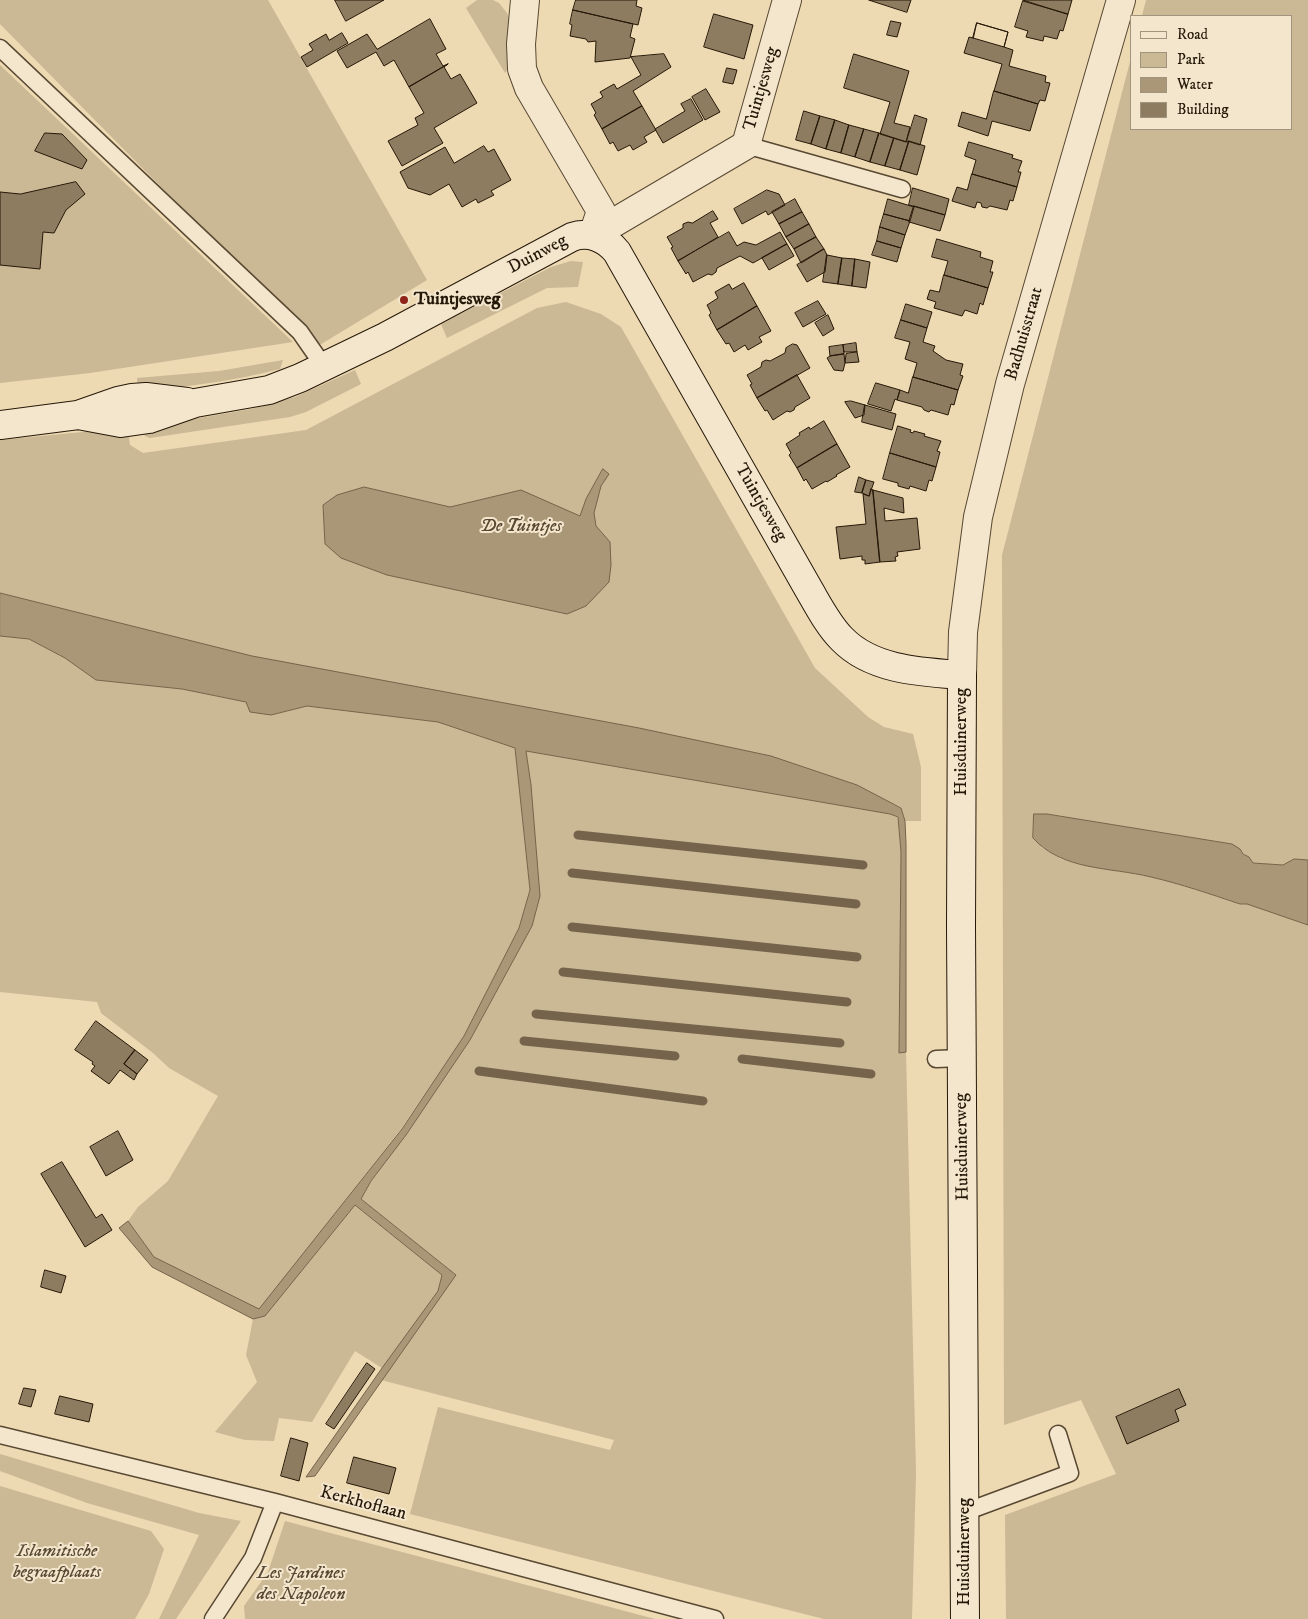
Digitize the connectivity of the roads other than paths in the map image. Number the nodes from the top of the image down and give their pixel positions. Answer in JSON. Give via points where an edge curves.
{"nodes":[{"id":1,"x":525,"y":0,"type":"edge"},
{"id":2,"x":787,"y":0,"type":"edge"},
{"id":3,"x":1121,"y":0,"type":"edge"},
{"id":4,"x":0,"y":48,"type":"edge"},
{"id":5,"x":746,"y":145,"type":"junction"},
{"id":6,"x":902,"y":189,"type":"dead end"},
{"id":7,"x":593,"y":235,"type":"junction"},
{"id":8,"x":325,"y":368,"type":"junction"},
{"id":9,"x":0,"y":424,"type":"edge"},
{"id":10,"x":962,"y":675,"type":"junction"},
{"id":11,"x":1058,"y":1434,"type":"dead end"},
{"id":12,"x":0,"y":1435,"type":"edge"},
{"id":13,"x":275,"y":1502,"type":"junction"},
{"id":14,"x":965,"y":1512,"type":"junction"},
{"id":15,"x":213,"y":1619,"type":"edge"},
{"id":16,"x":715,"y":1619,"type":"edge"},
{"id":17,"x":965,"y":1619,"type":"edge"}],
"edges":[{"from":1,"to":7,"type":"street","name":"Duinweg","via":[[522,68],[529,88],[601,211]]},
{"from":2,"to":5,"type":"street","name":"Tuintjesweg"},
{"from":3,"to":10,"type":"street","name":"Badhuisstraat","via":[[1010,384],[978,517]]},
{"from":4,"to":8,"type":"lane","via":[[300,332]]},
{"from":5,"to":6,"type":"lane"},
{"from":5,"to":7,"type":"street","name":"Tuintjesweg"},
{"from":7,"to":8,"type":"street","name":"Duinweg","via":[[572,237]]},
{"from":7,"to":10,"type":"street","name":"Tuintjesweg","via":[[609,243],[617,252],[808,588],[841,638],[883,664]]},
{"from":8,"to":9,"type":"street","name":"Duinweg","via":[[269,390],[195,403],[149,419],[121,423],[78,415]]},
{"from":10,"to":14,"type":"street","name":"Huisduinerweg","via":[[949,1059]]},
{"from":11,"to":14,"type":"lane","via":[[1070,1474]]},
{"from":12,"to":13,"type":"lane","name":"Kerkhoflaan"},
{"from":13,"to":15,"type":"lane","via":[[253,1558]]},
{"from":13,"to":16,"type":"lane","name":"Kerkhoflaan"},
{"from":14,"to":17,"type":"street","name":"Huisduinerweg"}]}
